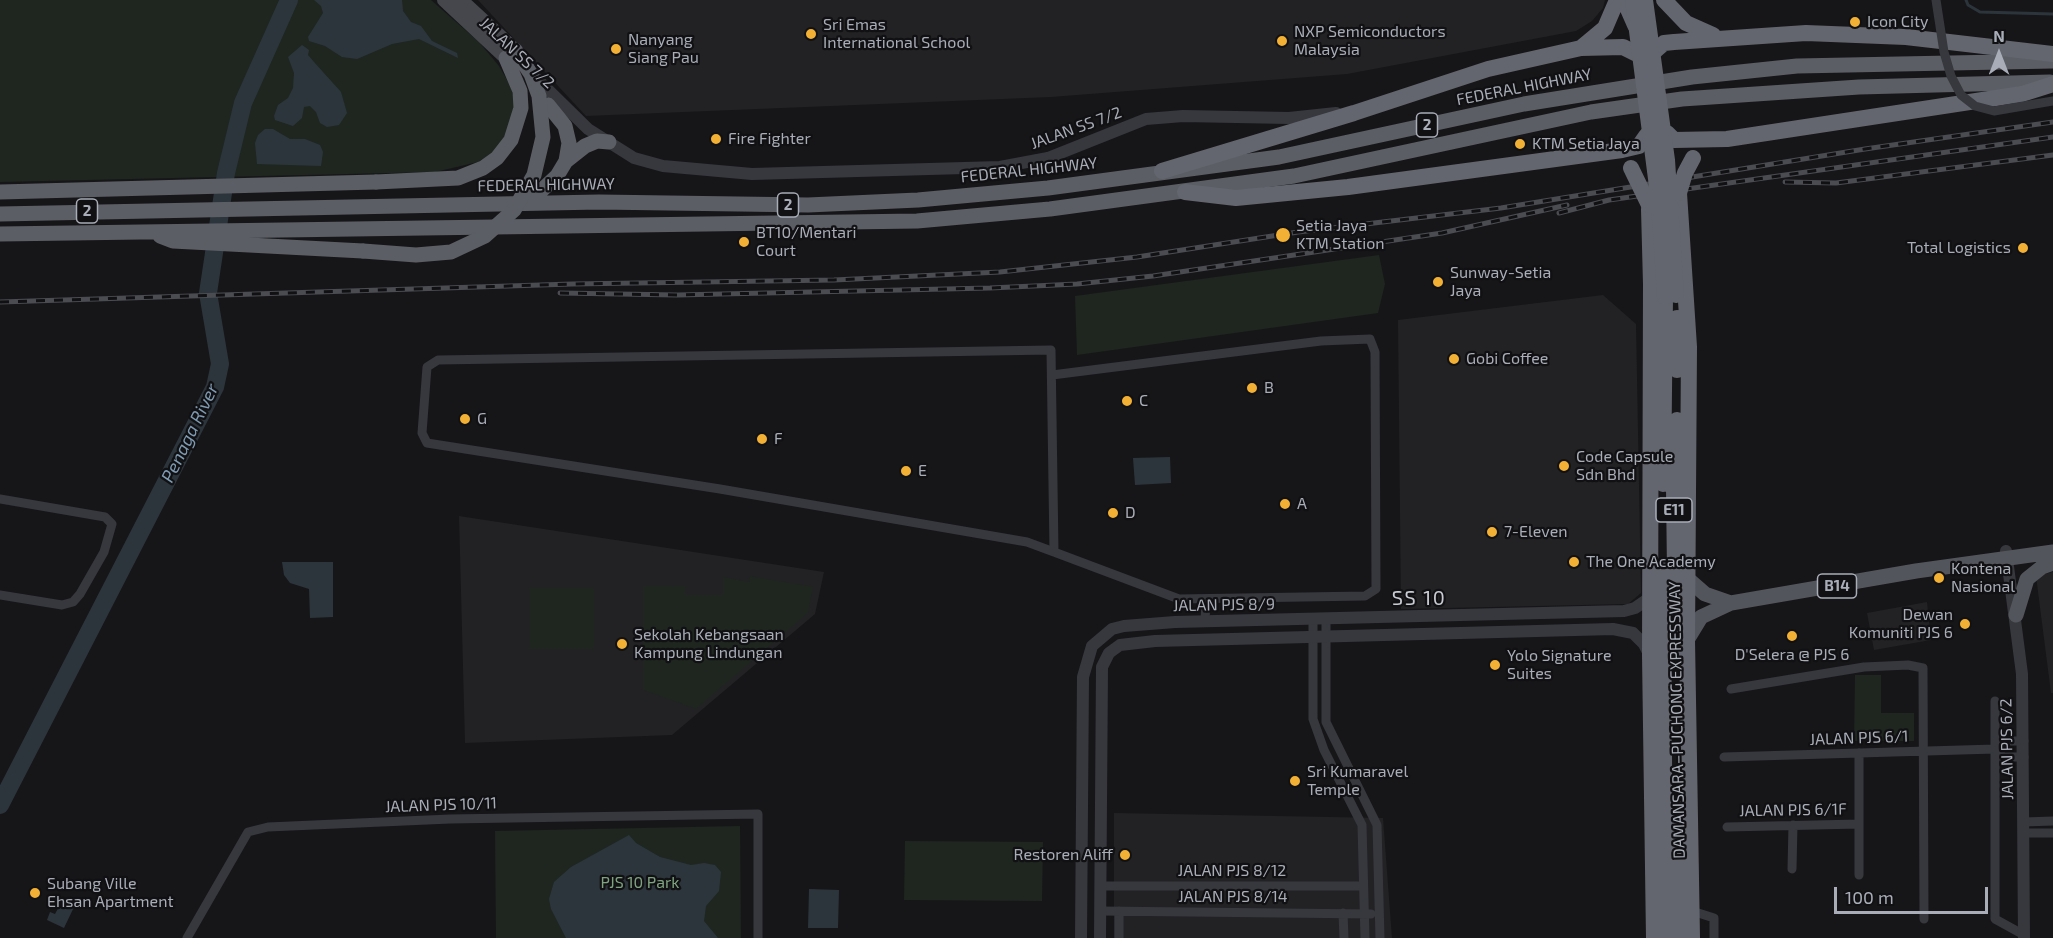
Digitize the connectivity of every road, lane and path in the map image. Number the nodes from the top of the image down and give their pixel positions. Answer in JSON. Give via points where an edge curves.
{"nodes":[{"id":1,"x":438,"y":0,"type":"edge"},
{"id":2,"x":444,"y":0,"type":"edge"},
{"id":3,"x":459,"y":0,"type":"edge"},
{"id":4,"x":1617,"y":0,"type":"edge"},
{"id":5,"x":1624,"y":0,"type":"edge"},
{"id":6,"x":1633,"y":0,"type":"edge"},
{"id":7,"x":1645,"y":0,"type":"edge"},
{"id":8,"x":1652,"y":0,"type":"edge"},
{"id":9,"x":1664,"y":0,"type":"edge"},
{"id":10,"x":1936,"y":0,"type":"edge"},
{"id":11,"x":1645,"y":35,"type":"junction"},
{"id":12,"x":1718,"y":37,"type":"junction"},
{"id":13,"x":1581,"y":48,"type":"junction"},
{"id":14,"x":1629,"y":50,"type":"junction"},
{"id":15,"x":1656,"y":50,"type":"junction"},
{"id":16,"x":510,"y":54,"type":"junction"},
{"id":17,"x":2053,"y":54,"type":"edge"},
{"id":18,"x":2053,"y":61,"type":"edge"},
{"id":19,"x":2053,"y":83,"type":"edge"},
{"id":20,"x":1390,"y":101,"type":"junction"},
{"id":21,"x":2053,"y":101,"type":"edge"},
{"id":22,"x":548,"y":105,"type":"joint"},
{"id":23,"x":1661,"y":139,"type":"junction"},
{"id":24,"x":1727,"y":139,"type":"junction"},
{"id":25,"x":609,"y":142,"type":"junction"},
{"id":26,"x":1598,"y":153,"type":"junction"},
{"id":27,"x":566,"y":161,"type":"junction"},
{"id":28,"x":1162,"y":171,"type":"junction"},
{"id":29,"x":0,"y":192,"type":"edge"},
{"id":30,"x":1185,"y":192,"type":"junction"},
{"id":31,"x":1680,"y":197,"type":"junction"},
{"id":32,"x":528,"y":203,"type":"junction"},
{"id":33,"x":1649,"y":207,"type":"junction"},
{"id":34,"x":0,"y":214,"type":"edge"},
{"id":35,"x":145,"y":231,"type":"junction"},
{"id":36,"x":0,"y":234,"type":"edge"},
{"id":37,"x":1052,"y":375,"type":"junction"},
{"id":38,"x":0,"y":499,"type":"edge"},
{"id":39,"x":2053,"y":543,"type":"edge"},
{"id":40,"x":1054,"y":552,"type":"junction"},
{"id":41,"x":2053,"y":552,"type":"edge"},
{"id":42,"x":2007,"y":555,"type":"junction"},
{"id":43,"x":2053,"y":563,"type":"edge"},
{"id":44,"x":1689,"y":580,"type":"junction"},
{"id":45,"x":0,"y":595,"type":"edge"},
{"id":46,"x":1651,"y":597,"type":"junction"},
{"id":47,"x":1206,"y":600,"type":"junction"},
{"id":48,"x":1731,"y":603,"type":"junction"},
{"id":49,"x":2016,"y":615,"type":"junction"},
{"id":50,"x":1313,"y":620,"type":"junction"},
{"id":51,"x":1326,"y":620,"type":"junction"},
{"id":52,"x":1205,"y":622,"type":"junction"},
{"id":53,"x":1326,"y":637,"type":"junction"},
{"id":54,"x":1313,"y":638,"type":"junction"},
{"id":55,"x":1687,"y":640,"type":"junction"},
{"id":56,"x":1108,"y":653,"type":"junction"},
{"id":57,"x":1088,"y":654,"type":"junction"},
{"id":58,"x":1650,"y":655,"type":"junction"},
{"id":59,"x":1731,"y":689,"type":"dead end"},
{"id":60,"x":1995,"y":701,"type":"dead end"},
{"id":61,"x":1671,"y":724,"type":"junction"},
{"id":62,"x":2024,"y":741,"type":"junction"},
{"id":63,"x":1995,"y":749,"type":"junction"},
{"id":64,"x":1923,"y":752,"type":"junction"},
{"id":65,"x":1859,"y":753,"type":"junction"},
{"id":66,"x":1724,"y":757,"type":"dead end"},
{"id":67,"x":2024,"y":757,"type":"junction"},
{"id":68,"x":1082,"y":800,"type":"junction"},
{"id":69,"x":1102,"y":800,"type":"junction"},
{"id":70,"x":2053,"y":821,"type":"edge"},
{"id":71,"x":1859,"y":824,"type":"junction"},
{"id":72,"x":1792,"y":825,"type":"junction"},
{"id":73,"x":1727,"y":827,"type":"dead end"},
{"id":74,"x":2024,"y":827,"type":"junction"},
{"id":75,"x":2053,"y":833,"type":"edge"},
{"id":76,"x":1792,"y":869,"type":"dead end"},
{"id":77,"x":1859,"y":875,"type":"dead end"},
{"id":78,"x":1653,"y":876,"type":"junction"},
{"id":79,"x":1100,"y":886,"type":"junction"},
{"id":80,"x":1363,"y":886,"type":"junction"},
{"id":81,"x":1100,"y":911,"type":"junction"},
{"id":82,"x":1119,"y":911,"type":"junction"},
{"id":83,"x":1692,"y":911,"type":"junction"},
{"id":84,"x":1344,"y":913,"type":"junction"},
{"id":85,"x":1365,"y":913,"type":"junction"},
{"id":86,"x":1379,"y":914,"type":"junction"},
{"id":87,"x":1924,"y":919,"type":"dead end"},
{"id":88,"x":2024,"y":936,"type":"edge"},
{"id":89,"x":188,"y":938,"type":"edge"},
{"id":90,"x":758,"y":938,"type":"edge"},
{"id":91,"x":1081,"y":938,"type":"edge"},
{"id":92,"x":1100,"y":938,"type":"edge"},
{"id":93,"x":1119,"y":938,"type":"edge"},
{"id":94,"x":1344,"y":938,"type":"edge"},
{"id":95,"x":1365,"y":938,"type":"edge"},
{"id":96,"x":1380,"y":938,"type":"edge"},
{"id":97,"x":1654,"y":938,"type":"edge"},
{"id":98,"x":1664,"y":938,"type":"edge"},
{"id":99,"x":1680,"y":938,"type":"edge"},
{"id":100,"x":1692,"y":938,"type":"edge"},
{"id":101,"x":1714,"y":938,"type":"edge"}],
"edges":[{"from":1,"to":22,"type":"street","name":"JALAN SS 7/2"},
{"from":2,"to":16,"type":"main road"},
{"from":3,"to":16,"type":"main road"},
{"from":3,"to":25,"type":"street","name":"JALAN SS 7/2","via":[[588,129]]},
{"from":4,"to":13,"type":"highway","via":[[1605,28]]},
{"from":5,"to":11,"type":"highway","via":[[1629,15]]},
{"from":6,"to":61,"type":"highway","name":"DAMANSARA–PUCHONG EXPRESSWAY","number":"E11","bridge":true,"via":[[1659,202],[1665,297]]},
{"from":7,"to":61,"type":"highway","name":"DAMANSARA–PUCHONG EXPRESSWAY","number":"E11","bridge":true,"via":[[1667,160],[1676,295],[1678,398]]},
{"from":8,"to":11,"type":"highway","via":[[1651,22]]},
{"from":9,"to":12,"type":"highway","via":[[1686,23]]},
{"from":10,"to":21,"type":"street","bridge":true,"via":[[1944,51],[1961,95],[1975,106],[1994,111]]},
{"from":11,"to":14,"type":"highway"},
{"from":11,"to":15,"type":"highway","bridge":true},
{"from":12,"to":15,"type":"highway","via":[[1664,43]]},
{"from":12,"to":17,"type":"highway","via":[[1806,33],[1906,37]]},
{"from":13,"to":14,"type":"highway"},
{"from":13,"to":20,"type":"highway","via":[[1488,69]]},
{"from":14,"to":23,"type":"highway"},
{"from":15,"to":23,"type":"highway","bridge":true},
{"from":16,"to":29,"type":"highway","bridge":true,"via":[[520,91],[518,122],[511,140],[497,158],[466,176]]},
{"from":16,"to":35,"type":"highway","bridge":true,"via":[[531,75],[539,96],[541,152],[534,175],[518,203],[485,236],[451,252],[416,255],[173,241]]},
{"from":18,"to":28,"type":"highway","name":"FEDERAL HIGHWAY","number":"2","via":[[1797,66],[1692,76],[1524,104],[1279,157]]},
{"from":19,"to":24,"type":"highway","via":[[2022,94]]},
{"from":19,"to":30,"type":"highway","number":"2","via":[[1848,88],[1682,99],[1591,112],[1293,176]]},
{"from":20,"to":25,"type":"street","name":"JALAN SS 7/2","via":[[1289,118],[1146,119],[1048,158],[1000,167],[752,174],[663,166],[634,158]]},
{"from":20,"to":28,"type":"highway"},
{"from":22,"to":27,"type":"highway","via":[[565,126],[569,143]]},
{"from":23,"to":24,"type":"highway"},
{"from":23,"to":26,"type":"highway"},
{"from":23,"to":31,"type":"highway","bridge":true,"via":[[1674,159]]},
{"from":23,"to":33,"type":"highway","bridge":true,"via":[[1648,169]]},
{"from":24,"to":31,"type":"highway","bridge":true,"via":[[1693,158],[1685,172]]},
{"from":25,"to":27,"type":"highway","via":[[585,146]]},
{"from":26,"to":30,"type":"highway","via":[[1236,198]]},
{"from":26,"to":33,"type":"highway","bridge":true,"via":[[1631,168]]},
{"from":27,"to":32,"type":"highway","via":[[557,176]]},
{"from":28,"to":32,"type":"highway","name":"FEDERAL HIGHWAY","number":"2","via":[[1048,188],[918,200],[808,205]]},
{"from":30,"to":35,"type":"highway","number":"2","via":[[916,221]]},
{"from":31,"to":44,"type":"highway","via":[[1689,346]]},
{"from":32,"to":34,"type":"highway","name":"FEDERAL HIGHWAY","number":"2"},
{"from":33,"to":46,"type":"highway"},
{"from":35,"to":36,"type":"highway","number":"2"},
{"from":37,"to":40,"type":"street"},
{"from":37,"to":40,"type":"street","via":[[1051,350],[438,360],[427,368],[422,433],[427,443],[437,448],[940,525],[1027,542]]},
{"from":37,"to":47,"type":"street","via":[[1321,341],[1361,338],[1372,342],[1376,589],[1365,596]]},
{"from":38,"to":45,"type":"street","via":[[105,517],[112,524],[104,552],[73,602],[62,605]]},
{"from":39,"to":42,"type":"main road","number":"B14"},
{"from":40,"to":47,"type":"street","via":[[1179,599]]},
{"from":41,"to":42,"type":"main road","number":"B14"},
{"from":42,"to":48,"type":"main road","number":"B14","via":[[1928,565],[1916,571]]},
{"from":42,"to":49,"type":"street","name":"JALAN PJS 6/2"},
{"from":43,"to":49,"type":"main road","via":[[2027,579]]},
{"from":44,"to":48,"type":"main road","via":[[1705,594]]},
{"from":44,"to":55,"type":"highway"},
{"from":46,"to":51,"type":"street","name":"JALAN PJS 8/9","via":[[1624,611]]},
{"from":46,"to":58,"type":"highway"},
{"from":47,"to":52,"type":"street"},
{"from":48,"to":55,"type":"main road","number":"B14","via":[[1701,616]]},
{"from":49,"to":62,"type":"street","name":"JALAN PJS 6/2"},
{"from":50,"to":51,"type":"street","name":"JALAN PJS 8/9"},
{"from":50,"to":52,"type":"street","name":"JALAN PJS 8/9"},
{"from":50,"to":54,"type":"street"},
{"from":51,"to":53,"type":"street"},
{"from":52,"to":57,"type":"street","name":"JALAN PJS 8/9","via":[[1124,626],[1101,637]]},
{"from":53,"to":54,"type":"street"},
{"from":53,"to":58,"type":"street","via":[[1612,629],[1632,633]]},
{"from":53,"to":86,"type":"street","via":[[1326,722],[1377,825]]},
{"from":54,"to":56,"type":"street","via":[[1133,642]]},
{"from":54,"to":80,"type":"street","via":[[1313,719],[1324,750],[1362,825]]},
{"from":55,"to":83,"type":"highway"},
{"from":56,"to":57,"type":"street"},
{"from":56,"to":69,"type":"street","via":[[1102,667]]},
{"from":57,"to":68,"type":"street","via":[[1083,677]]},
{"from":58,"to":78,"type":"highway"},
{"from":59,"to":64,"type":"street","via":[[1864,667],[1923,668]]},
{"from":60,"to":63,"type":"street"},
{"from":61,"to":98,"type":"highway","name":"DAMANSARA–PUCHONG EXPRESSWAY","number":"E11"},
{"from":61,"to":99,"type":"highway","name":"DAMANSARA–PUCHONG EXPRESSWAY","number":"E11"},
{"from":62,"to":63,"type":"street","name":"JALAN PJS 6/1","via":[[2002,741]]},
{"from":62,"to":67,"type":"street","name":"JALAN PJS 6/2"},
{"from":63,"to":64,"type":"street","name":"JALAN PJS 6/1"},
{"from":63,"to":67,"type":"street","name":"JALAN PJS 6/1","via":[[2003,758]]},
{"from":63,"to":88,"type":"street","via":[[1995,919]]},
{"from":64,"to":65,"type":"street","name":"JALAN PJS 6/1"},
{"from":64,"to":87,"type":"street"},
{"from":65,"to":66,"type":"street","name":"JALAN PJS 6/1"},
{"from":65,"to":71,"type":"street"},
{"from":67,"to":74,"type":"street","name":"JALAN PJS 6/2"},
{"from":68,"to":69,"type":"street"},
{"from":68,"to":91,"type":"street"},
{"from":69,"to":79,"type":"street"},
{"from":70,"to":74,"type":"street"},
{"from":71,"to":72,"type":"street","name":"JALAN PJS 6/1F"},
{"from":71,"to":77,"type":"street"},
{"from":72,"to":73,"type":"street","name":"JALAN PJS 6/1F"},
{"from":72,"to":76,"type":"street"},
{"from":74,"to":75,"type":"street"},
{"from":74,"to":88,"type":"street","name":"JALAN PJS 6/2"},
{"from":78,"to":97,"type":"highway"},
{"from":78,"to":98,"type":"highway"},
{"from":79,"to":80,"type":"street","name":"JALAN PJS 8/12"},
{"from":79,"to":81,"type":"street"},
{"from":80,"to":85,"type":"street"},
{"from":81,"to":82,"type":"street","name":"JALAN PJS 8/14"},
{"from":81,"to":92,"type":"street"},
{"from":82,"to":84,"type":"street","name":"JALAN PJS 8/14"},
{"from":82,"to":93,"type":"street"},
{"from":83,"to":100,"type":"highway"},
{"from":83,"to":101,"type":"street","via":[[1714,918]]},
{"from":84,"to":85,"type":"street","name":"JALAN PJS 8/14"},
{"from":84,"to":94,"type":"street"},
{"from":85,"to":86,"type":"street"},
{"from":85,"to":95,"type":"street"},
{"from":86,"to":96,"type":"street"},
{"from":89,"to":90,"type":"street","name":"JALAN PJS 10/11","via":[[248,832],[268,827],[450,819],[758,814]]}]}
